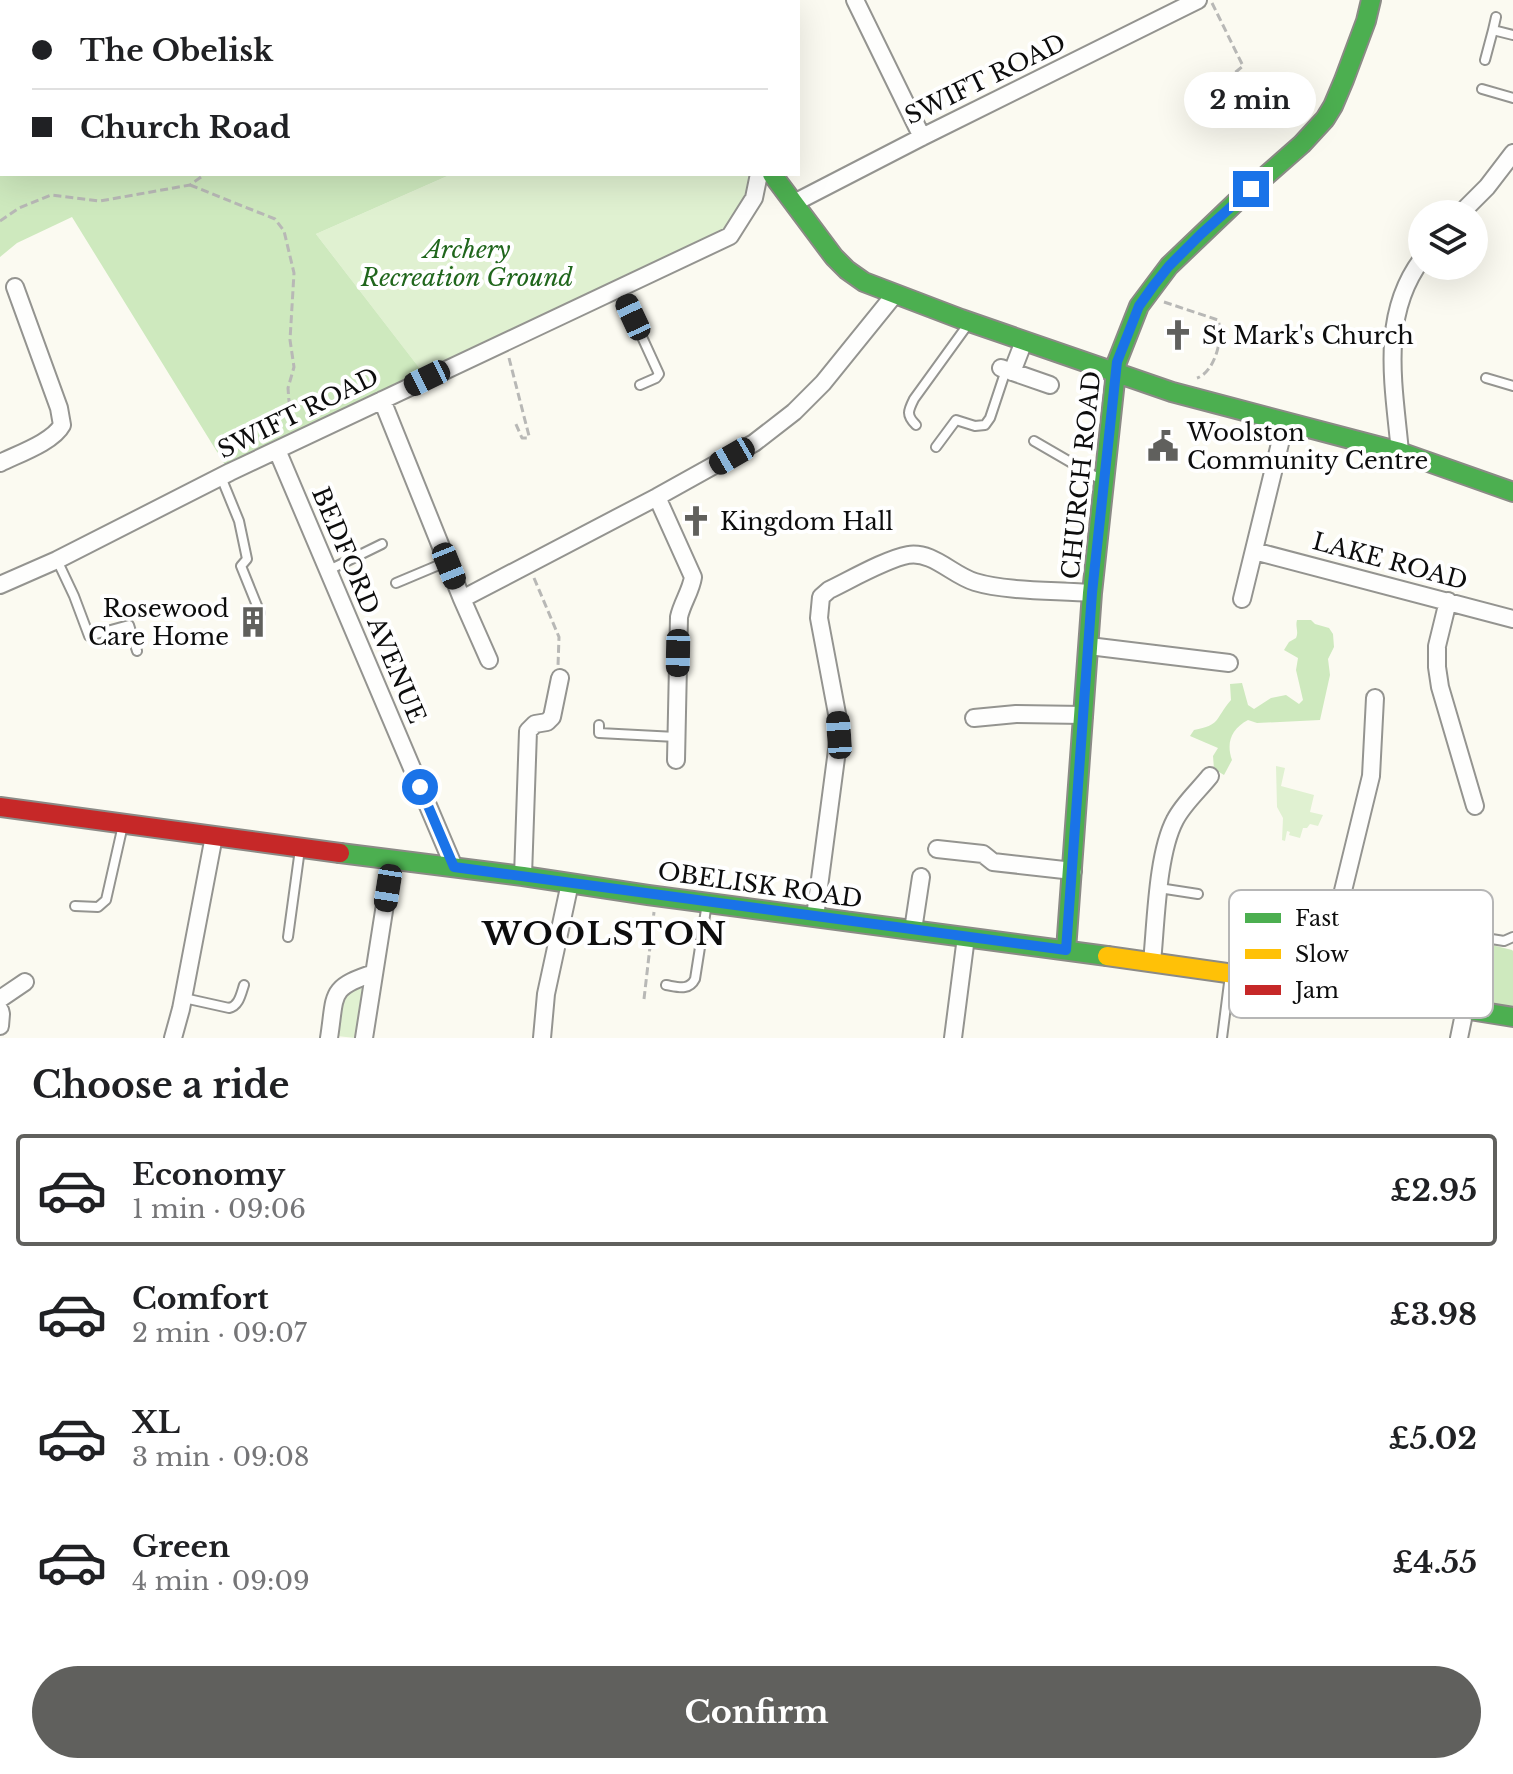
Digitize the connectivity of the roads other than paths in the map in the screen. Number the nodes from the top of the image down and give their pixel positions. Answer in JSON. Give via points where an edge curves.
{"nodes":[{"id":1,"x":855,"y":0,"type":"edge"},
{"id":2,"x":1198,"y":0,"type":"edge"},
{"id":3,"x":1371,"y":0,"type":"edge"},
{"id":4,"x":1496,"y":17,"type":"dead end"},
{"id":5,"x":1493,"y":30,"type":"junction"},
{"id":6,"x":1513,"y":35,"type":"edge"},
{"id":7,"x":1485,"y":60,"type":"dead end"},
{"id":8,"x":1482,"y":89,"type":"dead end"},
{"id":9,"x":1513,"y":98,"type":"edge"},
{"id":10,"x":922,"y":137,"type":"junction"},
{"id":11,"x":1513,"y":153,"type":"edge"},
{"id":12,"x":759,"y":176,"type":"edge"},
{"id":13,"x":774,"y":176,"type":"edge"},
{"id":14,"x":1474,"y":200,"type":"edge"},
{"id":15,"x":794,"y":203,"type":"junction"},
{"id":16,"x":1409,"y":280,"type":"edge"},
{"id":17,"x":15,"y":287,"type":"dead end"},
{"id":18,"x":620,"y":289,"type":"junction"},
{"id":19,"x":895,"y":294,"type":"junction"},
{"id":20,"x":969,"y":322,"type":"junction"},
{"id":21,"x":1024,"y":341,"type":"junction"},
{"id":22,"x":1006,"y":370,"type":"junction"},
{"id":23,"x":1117,"y":374,"type":"junction"},
{"id":24,"x":1486,"y":378,"type":"dead end"},
{"id":25,"x":640,"y":385,"type":"dead end"},
{"id":26,"x":1050,"y":385,"type":"dead end"},
{"id":27,"x":1513,"y":386,"type":"edge"},
{"id":28,"x":382,"y":400,"type":"junction"},
{"id":29,"x":1285,"y":423,"type":"junction"},
{"id":30,"x":916,"y":425,"type":"dead end"},
{"id":31,"x":1034,"y":441,"type":"dead end"},
{"id":32,"x":936,"y":447,"type":"dead end"},
{"id":33,"x":277,"y":450,"type":"junction"},
{"id":34,"x":1400,"y":452,"type":"junction"},
{"id":35,"x":0,"y":463,"type":"edge"},
{"id":36,"x":221,"y":477,"type":"junction"},
{"id":37,"x":1104,"y":481,"type":"junction"},
{"id":38,"x":1513,"y":492,"type":"edge"},
{"id":39,"x":657,"y":497,"type":"junction"},
{"id":40,"x":382,"y":544,"type":"dead end"},
{"id":41,"x":1254,"y":551,"type":"junction"},
{"id":42,"x":57,"y":560,"type":"junction"},
{"id":43,"x":447,"y":561,"type":"junction"},
{"id":44,"x":328,"y":571,"type":"junction"},
{"id":45,"x":396,"y":583,"type":"dead end"},
{"id":46,"x":0,"y":585,"type":"edge"},
{"id":47,"x":1092,"y":593,"type":"junction"},
{"id":48,"x":462,"y":599,"type":"junction"},
{"id":49,"x":1242,"y":599,"type":"dead end"},
{"id":50,"x":1448,"y":601,"type":"junction"},
{"id":51,"x":260,"y":613,"type":"dead end"},
{"id":52,"x":1513,"y":619,"type":"edge"},
{"id":53,"x":1089,"y":646,"type":"junction"},
{"id":54,"x":137,"y":651,"type":"dead end"},
{"id":55,"x":489,"y":660,"type":"dead end"},
{"id":56,"x":1229,"y":663,"type":"dead end"},
{"id":57,"x":560,"y":678,"type":"road end"},
{"id":58,"x":1375,"y":698,"type":"dead end"},
{"id":59,"x":1084,"y":715,"type":"junction"},
{"id":60,"x":974,"y":718,"type":"dead end"},
{"id":61,"x":599,"y":734,"type":"dead end"},
{"id":62,"x":677,"y":737,"type":"junction"},
{"id":63,"x":676,"y":760,"type":"dead end"},
{"id":64,"x":1210,"y":776,"type":"dead end"},
{"id":65,"x":1475,"y":806,"type":"dead end"},
{"id":66,"x":0,"y":807,"type":"edge"},
{"id":67,"x":124,"y":824,"type":"junction"},
{"id":68,"x":214,"y":836,"type":"junction"},
{"id":69,"x":300,"y":848,"type":"junction"},
{"id":70,"x":937,"y":849,"type":"dead end"},
{"id":71,"x":392,"y":860,"type":"junction"},
{"id":72,"x":454,"y":867,"type":"junction"},
{"id":73,"x":1073,"y":871,"type":"junction"},
{"id":74,"x":523,"y":876,"type":"junction"},
{"id":75,"x":921,"y":877,"type":"dead end"},
{"id":76,"x":570,"y":883,"type":"junction"},
{"id":77,"x":1159,"y":888,"type":"junction"},
{"id":78,"x":1343,"y":890,"type":"edge"},
{"id":79,"x":1198,"y":894,"type":"dead end"},
{"id":80,"x":707,"y":902,"type":"junction"},
{"id":81,"x":75,"y":906,"type":"dead end"},
{"id":82,"x":815,"y":917,"type":"junction"},
{"id":83,"x":913,"y":930,"type":"junction"},
{"id":84,"x":288,"y":937,"type":"dead end"},
{"id":85,"x":966,"y":937,"type":"junction"},
{"id":86,"x":1513,"y":937,"type":"edge"},
{"id":87,"x":1493,"y":939,"type":"edge"},
{"id":88,"x":1066,"y":950,"type":"junction"},
{"id":89,"x":1152,"y":962,"type":"junction"},
{"id":90,"x":374,"y":973,"type":"junction"},
{"id":91,"x":1229,"y":973,"type":"edge"},
{"id":92,"x":25,"y":982,"type":"dead end"},
{"id":93,"x":244,"y":985,"type":"dead end"},
{"id":94,"x":666,"y":985,"type":"dead end"},
{"id":95,"x":1229,"y":987,"type":"edge"},
{"id":96,"x":183,"y":998,"type":"junction"},
{"id":97,"x":0,"y":999,"type":"edge"},
{"id":98,"x":0,"y":1010,"type":"edge"},
{"id":99,"x":1493,"y":1014,"type":"edge"},
{"id":100,"x":1513,"y":1017,"type":"edge"},
{"id":101,"x":1463,"y":1018,"type":"edge"},
{"id":102,"x":0,"y":1026,"type":"edge"},
{"id":103,"x":173,"y":1038,"type":"edge"},
{"id":104,"x":329,"y":1038,"type":"edge"},
{"id":105,"x":364,"y":1038,"type":"edge"},
{"id":106,"x":542,"y":1038,"type":"edge"},
{"id":107,"x":953,"y":1038,"type":"edge"},
{"id":108,"x":1222,"y":1038,"type":"edge"},
{"id":109,"x":1459,"y":1038,"type":"edge"}],
"edges":[{"from":1,"to":10,"type":"street"},
{"from":2,"to":10,"type":"street","name":"SWIFT ROAD"},
{"from":3,"to":23,"type":"street","name":"CHURCH ROAD","via":[[1325,119],[1169,266],[1139,306]]},
{"from":4,"to":5,"type":"lane"},
{"from":5,"to":6,"type":"lane"},
{"from":5,"to":7,"type":"lane"},
{"from":8,"to":9,"type":"lane"},
{"from":10,"to":15,"type":"street","name":"SWIFT ROAD"},
{"from":11,"to":14,"type":"street"},
{"from":12,"to":18,"type":"street","name":"SWIFT ROAD","via":[[754,198],[730,236]]},
{"from":13,"to":15,"type":"street"},
{"from":15,"to":19,"type":"street","via":[[847,270]]},
{"from":16,"to":34,"type":"street","via":[[1394,324],[1392,357]]},
{"from":17,"to":35,"type":"street","via":[[62,425],[50,438]]},
{"from":18,"to":25,"type":"lane","via":[[659,374]]},
{"from":18,"to":28,"type":"street","name":"SWIFT ROAD"},
{"from":19,"to":20,"type":"street"},
{"from":19,"to":39,"type":"street","via":[[794,412],[754,443]]},
{"from":20,"to":21,"type":"street"},
{"from":20,"to":30,"type":"lane","via":[[907,412]]},
{"from":21,"to":22,"type":"street"},
{"from":21,"to":23,"type":"street"},
{"from":22,"to":26,"type":"street"},
{"from":22,"to":32,"type":"lane","via":[[985,425],[956,420]]},
{"from":23,"to":29,"type":"street"},
{"from":23,"to":37,"type":"street","name":"CHURCH ROAD"},
{"from":24,"to":27,"type":"lane"},
{"from":28,"to":33,"type":"street","name":"SWIFT ROAD"},
{"from":28,"to":43,"type":"street"},
{"from":29,"to":34,"type":"street"},
{"from":29,"to":41,"type":"street"},
{"from":31,"to":37,"type":"lane"},
{"from":33,"to":36,"type":"street","name":"SWIFT ROAD"},
{"from":33,"to":44,"type":"street","name":"BEDFORD AVENUE"},
{"from":34,"to":38,"type":"street"},
{"from":36,"to":42,"type":"street","name":"SWIFT ROAD"},
{"from":36,"to":51,"type":"lane","via":[[239,521],[247,559],[241,566]]},
{"from":37,"to":47,"type":"street","name":"CHURCH ROAD"},
{"from":39,"to":48,"type":"street"},
{"from":39,"to":62,"type":"street","via":[[693,577],[679,617]]},
{"from":40,"to":44,"type":"lane"},
{"from":41,"to":49,"type":"street"},
{"from":41,"to":50,"type":"street","name":"LAKE ROAD"},
{"from":42,"to":46,"type":"street","name":"SWIFT ROAD"},
{"from":42,"to":54,"type":"lane","via":[[89,636],[129,625]]},
{"from":43,"to":45,"type":"lane"},
{"from":43,"to":48,"type":"street"},
{"from":44,"to":72,"type":"street","name":"BEDFORD AVENUE"},
{"from":47,"to":53,"type":"street","name":"CHURCH ROAD"},
{"from":47,"to":82,"type":"street","via":[[987,585],[925,555],[909,554],[821,597],[819,618],[839,735]]},
{"from":48,"to":55,"type":"street"},
{"from":50,"to":52,"type":"street","name":"LAKE ROAD"},
{"from":50,"to":65,"type":"street","via":[[1437,667]]},
{"from":53,"to":56,"type":"street"},
{"from":53,"to":59,"type":"street","name":"CHURCH ROAD"},
{"from":57,"to":74,"type":"street","via":[[552,717],[528,731]]},
{"from":58,"to":78,"type":"street","via":[[1371,776]]},
{"from":59,"to":60,"type":"street"},
{"from":59,"to":73,"type":"street","name":"CHURCH ROAD"},
{"from":61,"to":62,"type":"lane"},
{"from":62,"to":63,"type":"street"},
{"from":64,"to":77,"type":"street","via":[[1175,819]]},
{"from":66,"to":67,"type":"street","name":"OBELISK ROAD"},
{"from":67,"to":68,"type":"street","name":"OBELISK ROAD"},
{"from":67,"to":81,"type":"lane","via":[[106,900],[93,908]]},
{"from":68,"to":69,"type":"street","name":"OBELISK ROAD"},
{"from":68,"to":96,"type":"street"},
{"from":69,"to":71,"type":"street","name":"OBELISK ROAD"},
{"from":69,"to":84,"type":"lane"},
{"from":70,"to":73,"type":"street"},
{"from":71,"to":72,"type":"street","name":"OBELISK ROAD"},
{"from":71,"to":90,"type":"street"},
{"from":72,"to":74,"type":"street","name":"OBELISK ROAD"},
{"from":73,"to":88,"type":"street","name":"CHURCH ROAD"},
{"from":74,"to":76,"type":"street","name":"OBELISK ROAD"},
{"from":75,"to":83,"type":"street"},
{"from":76,"to":80,"type":"street","name":"OBELISK ROAD"},
{"from":76,"to":106,"type":"street"},
{"from":77,"to":79,"type":"lane"},
{"from":77,"to":89,"type":"street"},
{"from":80,"to":82,"type":"street","name":"OBELISK ROAD"},
{"from":80,"to":94,"type":"lane","via":[[695,979],[686,988]]},
{"from":82,"to":83,"type":"street","name":"OBELISK ROAD"},
{"from":83,"to":85,"type":"street","name":"OBELISK ROAD"},
{"from":85,"to":88,"type":"street","name":"OBELISK ROAD"},
{"from":85,"to":107,"type":"street"},
{"from":86,"to":87,"type":"lane"},
{"from":88,"to":89,"type":"street","name":"OBELISK ROAD"},
{"from":89,"to":91,"type":"street","name":"OBELISK ROAD"},
{"from":90,"to":104,"type":"street","via":[[337,992]]},
{"from":90,"to":105,"type":"street"},
{"from":92,"to":97,"type":"street"},
{"from":93,"to":96,"type":"lane","via":[[234,1007]]},
{"from":95,"to":108,"type":"lane"},
{"from":96,"to":103,"type":"street"},
{"from":98,"to":102,"type":"street"},
{"from":99,"to":100,"type":"street","name":"OBELISK ROAD"},
{"from":101,"to":109,"type":"street"}]}
